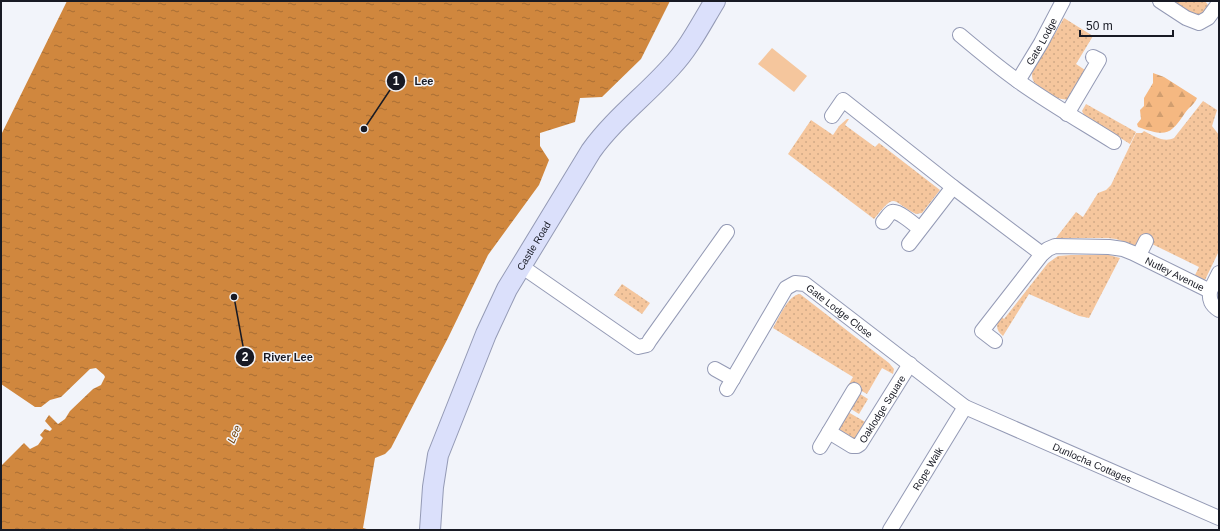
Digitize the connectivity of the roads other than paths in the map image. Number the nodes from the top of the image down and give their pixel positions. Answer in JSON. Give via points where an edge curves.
{"nodes":[{"id":1,"x":715,"y":1,"type":"edge"},
{"id":2,"x":1063,"y":1,"type":"edge"},
{"id":3,"x":1160,"y":1,"type":"edge"},
{"id":4,"x":1219,"y":3,"type":"edge"},
{"id":5,"x":960,"y":35,"type":"dead end"},
{"id":6,"x":1093,"y":57,"type":"dead end"},
{"id":7,"x":1018,"y":81,"type":"junction"},
{"id":8,"x":1067,"y":114,"type":"junction"},
{"id":9,"x":832,"y":116,"type":"dead end"},
{"id":10,"x":1114,"y":142,"type":"dead end"},
{"id":11,"x":953,"y":187,"type":"junction"},
{"id":12,"x":884,"y":222,"type":"dead end"},
{"id":13,"x":920,"y":229,"type":"junction"},
{"id":14,"x":727,"y":232,"type":"dead end"},
{"id":15,"x":1146,"y":241,"type":"dead end"},
{"id":16,"x":909,"y":244,"type":"dead end"},
{"id":17,"x":1042,"y":254,"type":"junction"},
{"id":18,"x":1139,"y":255,"type":"junction"},
{"id":19,"x":521,"y":266,"type":"junction"},
{"id":20,"x":1219,"y":273,"type":"edge"},
{"id":21,"x":1210,"y":291,"type":"junction"},
{"id":22,"x":1219,"y":310,"type":"edge"},
{"id":23,"x":995,"y":341,"type":"dead end"},
{"id":24,"x":910,"y":364,"type":"junction"},
{"id":25,"x":714,"y":369,"type":"dead end"},
{"id":26,"x":854,"y":390,"type":"dead end"},
{"id":27,"x":965,"y":407,"type":"junction"},
{"id":28,"x":829,"y":432,"type":"junction"},
{"id":29,"x":820,"y":447,"type":"dead end"},
{"id":30,"x":1219,"y":518,"type":"edge"},
{"id":31,"x":430,"y":530,"type":"edge"},
{"id":32,"x":890,"y":530,"type":"edge"}],
"edges":[{"from":1,"to":19,"type":"main road","name":"Castle Road","via":[[681,55],[596,144]]},
{"from":2,"to":7,"type":"street","name":"Gate Lodge"},
{"from":3,"to":4,"type":"street","via":[[1186,18],[1199,23],[1208,18]]},
{"from":5,"to":7,"type":"street"},
{"from":6,"to":8,"type":"street","via":[[1099,60]]},
{"from":7,"to":8,"type":"street"},
{"from":8,"to":10,"type":"street"},
{"from":9,"to":11,"type":"street","via":[[843,100]]},
{"from":11,"to":13,"type":"street"},
{"from":11,"to":17,"type":"street"},
{"from":12,"to":13,"type":"street","via":[[891,212],[895,211]]},
{"from":13,"to":16,"type":"street"},
{"from":14,"to":19,"type":"street","via":[[647,345],[638,347]]},
{"from":15,"to":18,"type":"street"},
{"from":17,"to":18,"type":"street","name":"Nutley Avenue","via":[[1055,246],[1118,248]]},
{"from":17,"to":23,"type":"street","via":[[982,331]]},
{"from":18,"to":21,"type":"street","name":"Nutley Avenue"},
{"from":19,"to":31,"type":"main road","name":"Castle Road","via":[[495,312],[438,455]]},
{"from":20,"to":21,"type":"street"},
{"from":21,"to":22,"type":"street","name":"Nutley Avenue","via":[[1212,304]]},
{"from":24,"to":25,"type":"street","name":"Gate Lodge Close","via":[[809,286],[800,283],[786,288],[730,384]]},
{"from":24,"to":27,"type":"street","name":"Gate Lodge Close"},
{"from":24,"to":28,"type":"street","name":"Oaklodge Square","via":[[860,444],[852,446]]},
{"from":26,"to":28,"type":"street"},
{"from":27,"to":30,"type":"street","name":"Dunlocha Cottages"},
{"from":27,"to":32,"type":"street","name":"Rope Walk"},
{"from":28,"to":29,"type":"street"}]}
